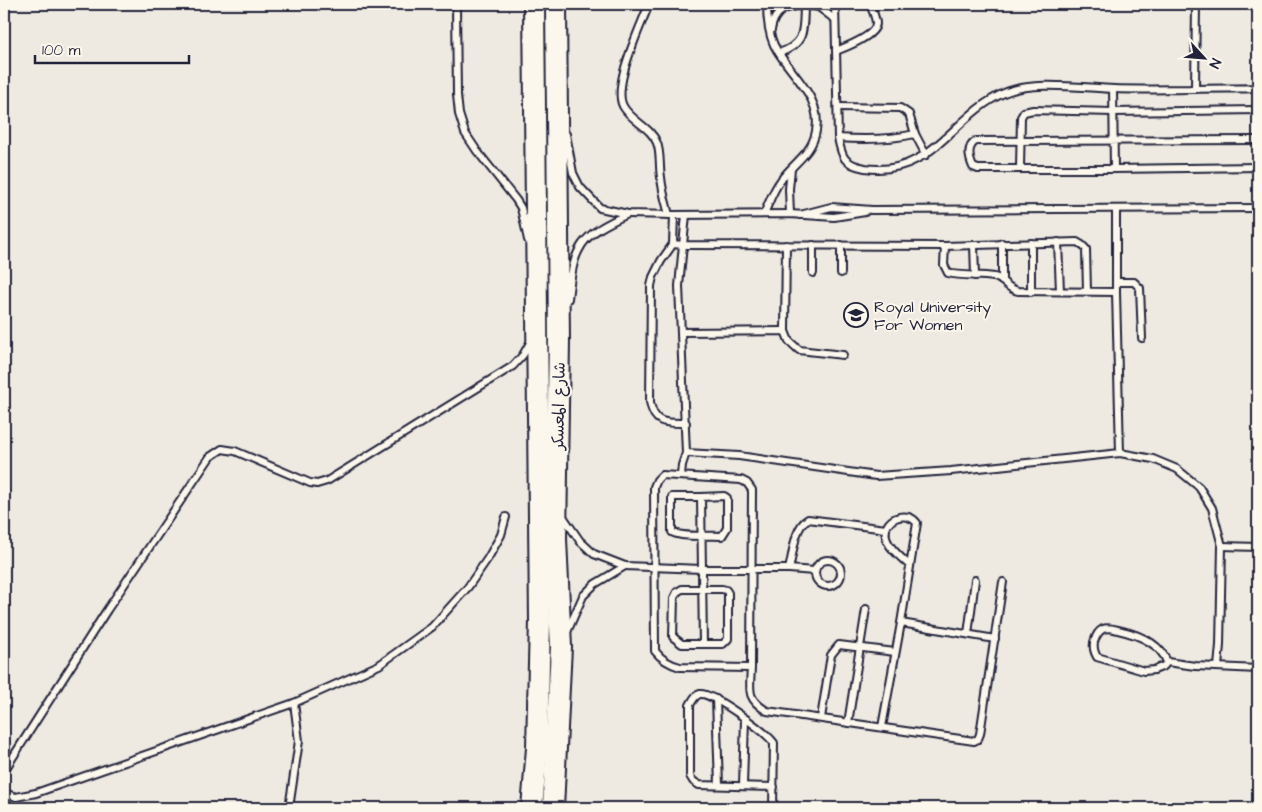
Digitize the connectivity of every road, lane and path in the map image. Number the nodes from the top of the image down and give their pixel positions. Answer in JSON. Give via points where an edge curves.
{"nodes":[{"id":1,"x":456,"y":4,"type":"edge"},
{"id":2,"x":534,"y":4,"type":"edge"},
{"id":3,"x":556,"y":4,"type":"edge"},
{"id":4,"x":649,"y":4,"type":"edge"},
{"id":5,"x":767,"y":4,"type":"edge"},
{"id":6,"x":835,"y":4,"type":"edge"},
{"id":7,"x":870,"y":4,"type":"edge"},
{"id":8,"x":1196,"y":4,"type":"edge"},
{"id":9,"x":818,"y":5,"type":"edge"},
{"id":10,"x":804,"y":6,"type":"junction"},
{"id":11,"x":835,"y":19,"type":"junction"},
{"id":12,"x":770,"y":31,"type":"junction"},
{"id":13,"x":557,"y":51,"type":"junction"},
{"id":14,"x":836,"y":52,"type":"junction"},
{"id":15,"x":779,"y":53,"type":"junction"},
{"id":16,"x":1258,"y":88,"type":"edge"},
{"id":17,"x":1113,"y":89,"type":"junction"},
{"id":18,"x":1196,"y":89,"type":"junction"},
{"id":19,"x":838,"y":106,"type":"junction"},
{"id":20,"x":1258,"y":110,"type":"edge"},
{"id":21,"x":1113,"y":112,"type":"junction"},
{"id":22,"x":915,"y":134,"type":"junction"},
{"id":23,"x":838,"y":138,"type":"junction"},
{"id":24,"x":1020,"y":140,"type":"junction"},
{"id":25,"x":1113,"y":140,"type":"junction"},
{"id":26,"x":1258,"y":140,"type":"edge"},
{"id":27,"x":926,"y":155,"type":"junction"},
{"id":28,"x":1258,"y":167,"type":"edge"},
{"id":29,"x":792,"y":168,"type":"junction"},
{"id":30,"x":1020,"y":168,"type":"junction"},
{"id":31,"x":1114,"y":169,"type":"junction"},
{"id":32,"x":1258,"y":208,"type":"edge"},
{"id":33,"x":872,"y":210,"type":"junction"},
{"id":34,"x":1116,"y":210,"type":"junction"},
{"id":35,"x":628,"y":214,"type":"junction"},
{"id":36,"x":764,"y":214,"type":"junction"},
{"id":37,"x":790,"y":214,"type":"junction"},
{"id":38,"x":671,"y":215,"type":"junction"},
{"id":39,"x":686,"y":215,"type":"junction"},
{"id":40,"x":800,"y":215,"type":"junction"},
{"id":41,"x":1058,"y":242,"type":"junction"},
{"id":42,"x":1002,"y":243,"type":"junction"},
{"id":43,"x":1031,"y":243,"type":"junction"},
{"id":44,"x":673,"y":244,"type":"junction"},
{"id":45,"x":683,"y":245,"type":"junction"},
{"id":46,"x":786,"y":245,"type":"junction"},
{"id":47,"x":812,"y":245,"type":"junction"},
{"id":48,"x":841,"y":245,"type":"junction"},
{"id":49,"x":974,"y":245,"type":"junction"},
{"id":50,"x":946,"y":246,"type":"junction"},
{"id":51,"x":813,"y":273,"type":"dead end"},
{"id":52,"x":841,"y":273,"type":"dead end"},
{"id":53,"x":975,"y":276,"type":"junction"},
{"id":54,"x":1002,"y":281,"type":"junction"},
{"id":55,"x":1116,"y":282,"type":"junction"},
{"id":56,"x":1060,"y":291,"type":"junction"},
{"id":57,"x":1031,"y":292,"type":"junction"},
{"id":58,"x":1087,"y":292,"type":"junction"},
{"id":59,"x":1116,"y":292,"type":"junction"},
{"id":60,"x":537,"y":299,"type":"junction"},
{"id":61,"x":567,"y":302,"type":"dead end"},
{"id":62,"x":565,"y":311,"type":"dead end"},
{"id":63,"x":538,"y":330,"type":"junction"},
{"id":64,"x":785,"y":331,"type":"junction"},
{"id":65,"x":681,"y":332,"type":"junction"},
{"id":66,"x":1142,"y":338,"type":"dead end"},
{"id":67,"x":559,"y":340,"type":"junction"},
{"id":68,"x":843,"y":355,"type":"dead end"},
{"id":69,"x":686,"y":422,"type":"junction"},
{"id":70,"x":1120,"y":452,"type":"junction"},
{"id":71,"x":686,"y":453,"type":"junction"},
{"id":72,"x":681,"y":475,"type":"junction"},
{"id":73,"x":701,"y":497,"type":"junction"},
{"id":74,"x":556,"y":506,"type":"junction"},
{"id":75,"x":506,"y":516,"type":"dead end"},
{"id":76,"x":886,"y":529,"type":"junction"},
{"id":77,"x":700,"y":535,"type":"junction"},
{"id":78,"x":1222,"y":546,"type":"junction"},
{"id":79,"x":1258,"y":547,"type":"edge"},
{"id":80,"x":909,"y":565,"type":"junction"},
{"id":81,"x":624,"y":566,"type":"junction"},
{"id":82,"x":656,"y":566,"type":"junction"},
{"id":83,"x":702,"y":569,"type":"junction"},
{"id":84,"x":751,"y":570,"type":"junction"},
{"id":85,"x":790,"y":570,"type":"junction"},
{"id":86,"x":814,"y":571,"type":"junction"},
{"id":87,"x":975,"y":580,"type":"dead end"},
{"id":88,"x":1003,"y":582,"type":"dead end"},
{"id":89,"x":702,"y":589,"type":"junction"},
{"id":90,"x":866,"y":609,"type":"dead end"},
{"id":91,"x":901,"y":623,"type":"junction"},
{"id":92,"x":968,"y":634,"type":"junction"},
{"id":93,"x":995,"y":639,"type":"junction"},
{"id":94,"x":703,"y":644,"type":"junction"},
{"id":95,"x":860,"y":647,"type":"junction"},
{"id":96,"x":561,"y":648,"type":"junction"},
{"id":97,"x":895,"y":652,"type":"junction"},
{"id":98,"x":1166,"y":662,"type":"junction"},
{"id":99,"x":1218,"y":667,"type":"junction"},
{"id":100,"x":751,"y":668,"type":"junction"},
{"id":101,"x":1258,"y":669,"type":"edge"},
{"id":102,"x":716,"y":699,"type":"junction"},
{"id":103,"x":294,"y":703,"type":"junction"},
{"id":104,"x":744,"y":718,"type":"junction"},
{"id":105,"x":821,"y":718,"type":"junction"},
{"id":106,"x":848,"y":723,"type":"junction"},
{"id":107,"x":882,"y":727,"type":"junction"},
{"id":108,"x":537,"y":748,"type":"junction"},
{"id":109,"x":4,"y":771,"type":"edge"},
{"id":110,"x":719,"y":786,"type":"junction"},
{"id":111,"x":743,"y":786,"type":"junction"},
{"id":112,"x":774,"y":787,"type":"junction"},
{"id":113,"x":4,"y":793,"type":"edge"},
{"id":114,"x":289,"y":808,"type":"edge"},
{"id":115,"x":523,"y":808,"type":"edge"},
{"id":116,"x":532,"y":808,"type":"edge"},
{"id":117,"x":553,"y":808,"type":"edge"},
{"id":118,"x":773,"y":808,"type":"edge"}],
"edges":[{"from":1,"to":60,"type":"lane","via":[[459,114],[465,133],[520,208]]},
{"from":2,"to":60,"type":"main road","name":"شارع المعسكر"},
{"from":3,"to":13,"type":"main road","name":"شارع المعسكر"},
{"from":4,"to":38,"type":"lane","via":[[623,72],[620,94],[623,107],[652,134],[657,143],[660,177]]},
{"from":5,"to":12,"type":"lane"},
{"from":6,"to":11,"type":"lane"},
{"from":7,"to":14,"type":"lane","via":[[876,24],[874,29],[855,44]]},
{"from":8,"to":18,"type":"lane"},
{"from":9,"to":10,"type":"lane"},
{"from":9,"to":11,"type":"lane"},
{"from":10,"to":12,"type":"lane","via":[[786,7],[779,11]]},
{"from":10,"to":15,"type":"lane","via":[[802,37],[790,49]]},
{"from":11,"to":14,"type":"lane"},
{"from":12,"to":15,"type":"lane"},
{"from":13,"to":35,"type":"lane","via":[[573,173],[580,187],[600,208]]},
{"from":13,"to":67,"type":"main road","name":"شارع المعسكر"},
{"from":14,"to":19,"type":"lane"},
{"from":15,"to":29,"type":"lane","via":[[809,94],[816,117],[816,131],[810,148]]},
{"from":16,"to":18,"type":"lane"},
{"from":17,"to":18,"type":"lane"},
{"from":17,"to":21,"type":"lane"},
{"from":17,"to":27,"type":"lane","via":[[1046,86],[1006,92],[971,114]]},
{"from":19,"to":22,"type":"lane","via":[[900,108],[909,114]]},
{"from":19,"to":23,"type":"lane"},
{"from":20,"to":21,"type":"lane"},
{"from":21,"to":24,"type":"lane","via":[[1024,112]]},
{"from":21,"to":25,"type":"lane"},
{"from":22,"to":23,"type":"lane","via":[[871,140]]},
{"from":22,"to":27,"type":"lane"},
{"from":23,"to":27,"type":"lane","via":[[845,161],[857,166],[903,165]]},
{"from":24,"to":25,"type":"lane"},
{"from":24,"to":30,"type":"lane"},
{"from":24,"to":30,"type":"lane","via":[[976,141],[970,149],[970,159],[973,167],[978,169]]},
{"from":25,"to":26,"type":"lane"},
{"from":25,"to":31,"type":"lane"},
{"from":28,"to":31,"type":"lane"},
{"from":29,"to":36,"type":"lane","via":[[780,181]]},
{"from":29,"to":37,"type":"lane"},
{"from":30,"to":31,"type":"lane"},
{"from":32,"to":34,"type":"lane"},
{"from":33,"to":34,"type":"lane"},
{"from":33,"to":40,"type":"lane","via":[[834,217]]},
{"from":33,"to":40,"type":"lane","via":[[831,207]]},
{"from":34,"to":55,"type":"lane"},
{"from":35,"to":38,"type":"lane"},
{"from":35,"to":61,"type":"lane","via":[[591,233],[582,244],[571,270]]},
{"from":36,"to":37,"type":"lane"},
{"from":36,"to":39,"type":"lane"},
{"from":37,"to":40,"type":"lane"},
{"from":38,"to":39,"type":"lane"},
{"from":38,"to":44,"type":"lane"},
{"from":39,"to":45,"type":"lane"},
{"from":41,"to":43,"type":"lane"},
{"from":41,"to":56,"type":"lane"},
{"from":41,"to":58,"type":"lane","via":[[1077,242],[1086,249]]},
{"from":42,"to":43,"type":"lane"},
{"from":42,"to":49,"type":"lane"},
{"from":42,"to":54,"type":"lane"},
{"from":43,"to":57,"type":"lane"},
{"from":44,"to":45,"type":"lane"},
{"from":44,"to":69,"type":"lane","via":[[651,286],[650,402],[657,419],[667,423]]},
{"from":45,"to":46,"type":"lane"},
{"from":45,"to":65,"type":"lane","via":[[679,286]]},
{"from":46,"to":47,"type":"lane"},
{"from":46,"to":64,"type":"lane"},
{"from":47,"to":48,"type":"lane"},
{"from":47,"to":51,"type":"lane"},
{"from":48,"to":50,"type":"lane"},
{"from":48,"to":52,"type":"lane"},
{"from":49,"to":50,"type":"lane"},
{"from":49,"to":53,"type":"lane"},
{"from":50,"to":53,"type":"lane","via":[[944,265],[948,273]]},
{"from":53,"to":54,"type":"lane"},
{"from":54,"to":57,"type":"lane","via":[[1010,289]]},
{"from":55,"to":59,"type":"lane"},
{"from":55,"to":66,"type":"lane","via":[[1134,282],[1140,288]]},
{"from":56,"to":57,"type":"lane"},
{"from":56,"to":58,"type":"lane"},
{"from":58,"to":59,"type":"lane"},
{"from":59,"to":70,"type":"lane"},
{"from":60,"to":63,"type":"main road","name":"شارع المعسكر"},
{"from":62,"to":67,"type":"lane"},
{"from":63,"to":108,"type":"main road","name":"شارع المعسكر","via":[[540,621]]},
{"from":63,"to":109,"type":"lane","via":[[513,366],[327,481],[310,483],[235,451],[222,449],[210,457]]},
{"from":64,"to":65,"type":"lane"},
{"from":64,"to":68,"type":"lane","via":[[789,341],[799,350]]},
{"from":65,"to":69,"type":"lane"},
{"from":67,"to":74,"type":"main road","name":"شارع المعسكر"},
{"from":69,"to":71,"type":"lane"},
{"from":70,"to":71,"type":"lane","via":[[876,476],[739,456]]},
{"from":70,"to":78,"type":"lane","via":[[1153,459],[1178,469],[1199,488],[1212,508]]},
{"from":71,"to":72,"type":"lane"},
{"from":72,"to":82,"type":"lane","via":[[662,475],[654,487]]},
{"from":72,"to":84,"type":"lane","via":[[747,482],[752,490]]},
{"from":73,"to":77,"type":"lane"},
{"from":73,"to":77,"type":"lane","via":[[724,496],[728,500],[726,532],[722,536]]},
{"from":73,"to":77,"type":"lane","via":[[672,497],[672,532]]},
{"from":74,"to":81,"type":"lane","via":[[580,541],[594,554]]},
{"from":74,"to":96,"type":"main road","name":"شارع المعسكر"},
{"from":75,"to":103,"type":"lane","via":[[501,535],[488,558],[468,587],[432,627],[379,665]]},
{"from":76,"to":80,"type":"lane","via":[[888,543]]},
{"from":76,"to":80,"type":"lane","via":[[892,518],[907,516],[917,523]]},
{"from":76,"to":85,"type":"lane","via":[[808,519],[798,533]]},
{"from":77,"to":83,"type":"lane"},
{"from":78,"to":79,"type":"lane"},
{"from":78,"to":99,"type":"lane"},
{"from":80,"to":91,"type":"lane"},
{"from":81,"to":82,"type":"lane"},
{"from":81,"to":96,"type":"lane","via":[[595,584],[583,596]]},
{"from":82,"to":83,"type":"lane"},
{"from":82,"to":100,"type":"lane","via":[[655,651],[660,659],[680,667]]},
{"from":83,"to":84,"type":"lane"},
{"from":83,"to":89,"type":"lane"},
{"from":84,"to":85,"type":"lane"},
{"from":84,"to":100,"type":"lane"},
{"from":85,"to":86,"type":"lane"},
{"from":86,"to":86,"type":"lane","via":[[816,580],[831,586],[842,574],[840,566],[825,559],[817,564]]},
{"from":87,"to":92,"type":"lane"},
{"from":88,"to":93,"type":"lane"},
{"from":89,"to":94,"type":"lane"},
{"from":89,"to":94,"type":"lane","via":[[722,588],[728,593],[728,639],[723,644]]},
{"from":89,"to":94,"type":"lane","via":[[677,592],[673,637],[682,644]]},
{"from":90,"to":95,"type":"lane"},
{"from":91,"to":92,"type":"lane"},
{"from":91,"to":97,"type":"lane"},
{"from":92,"to":93,"type":"lane"},
{"from":93,"to":107,"type":"lane","via":[[980,734],[976,740]]},
{"from":95,"to":97,"type":"lane"},
{"from":95,"to":105,"type":"lane","via":[[839,645],[831,655]]},
{"from":95,"to":106,"type":"lane"},
{"from":96,"to":117,"type":"main road","name":"شارع المعسكر"},
{"from":97,"to":107,"type":"lane"},
{"from":98,"to":98,"type":"lane","via":[[1164,666],[1144,671],[1098,657],[1093,645],[1097,634],[1107,628],[1135,634],[1154,645],[1165,656]]},
{"from":98,"to":99,"type":"lane"},
{"from":99,"to":101,"type":"lane"},
{"from":100,"to":105,"type":"lane","via":[[750,696],[757,705],[767,711]]},
{"from":102,"to":104,"type":"lane"},
{"from":102,"to":110,"type":"lane"},
{"from":102,"to":110,"type":"lane","via":[[702,693],[690,705],[690,776],[699,785]]},
{"from":103,"to":113,"type":"lane","via":[[36,793],[16,797]]},
{"from":103,"to":114,"type":"lane","via":[[299,740]]},
{"from":104,"to":111,"type":"lane"},
{"from":104,"to":112,"type":"lane","via":[[774,742]]},
{"from":105,"to":106,"type":"lane"},
{"from":106,"to":107,"type":"lane"},
{"from":108,"to":115,"type":"main road","via":[[526,778]]},
{"from":108,"to":116,"type":"main road","name":"شارع المعسكر"},
{"from":110,"to":111,"type":"lane"},
{"from":111,"to":112,"type":"lane"},
{"from":112,"to":118,"type":"lane"}]}
